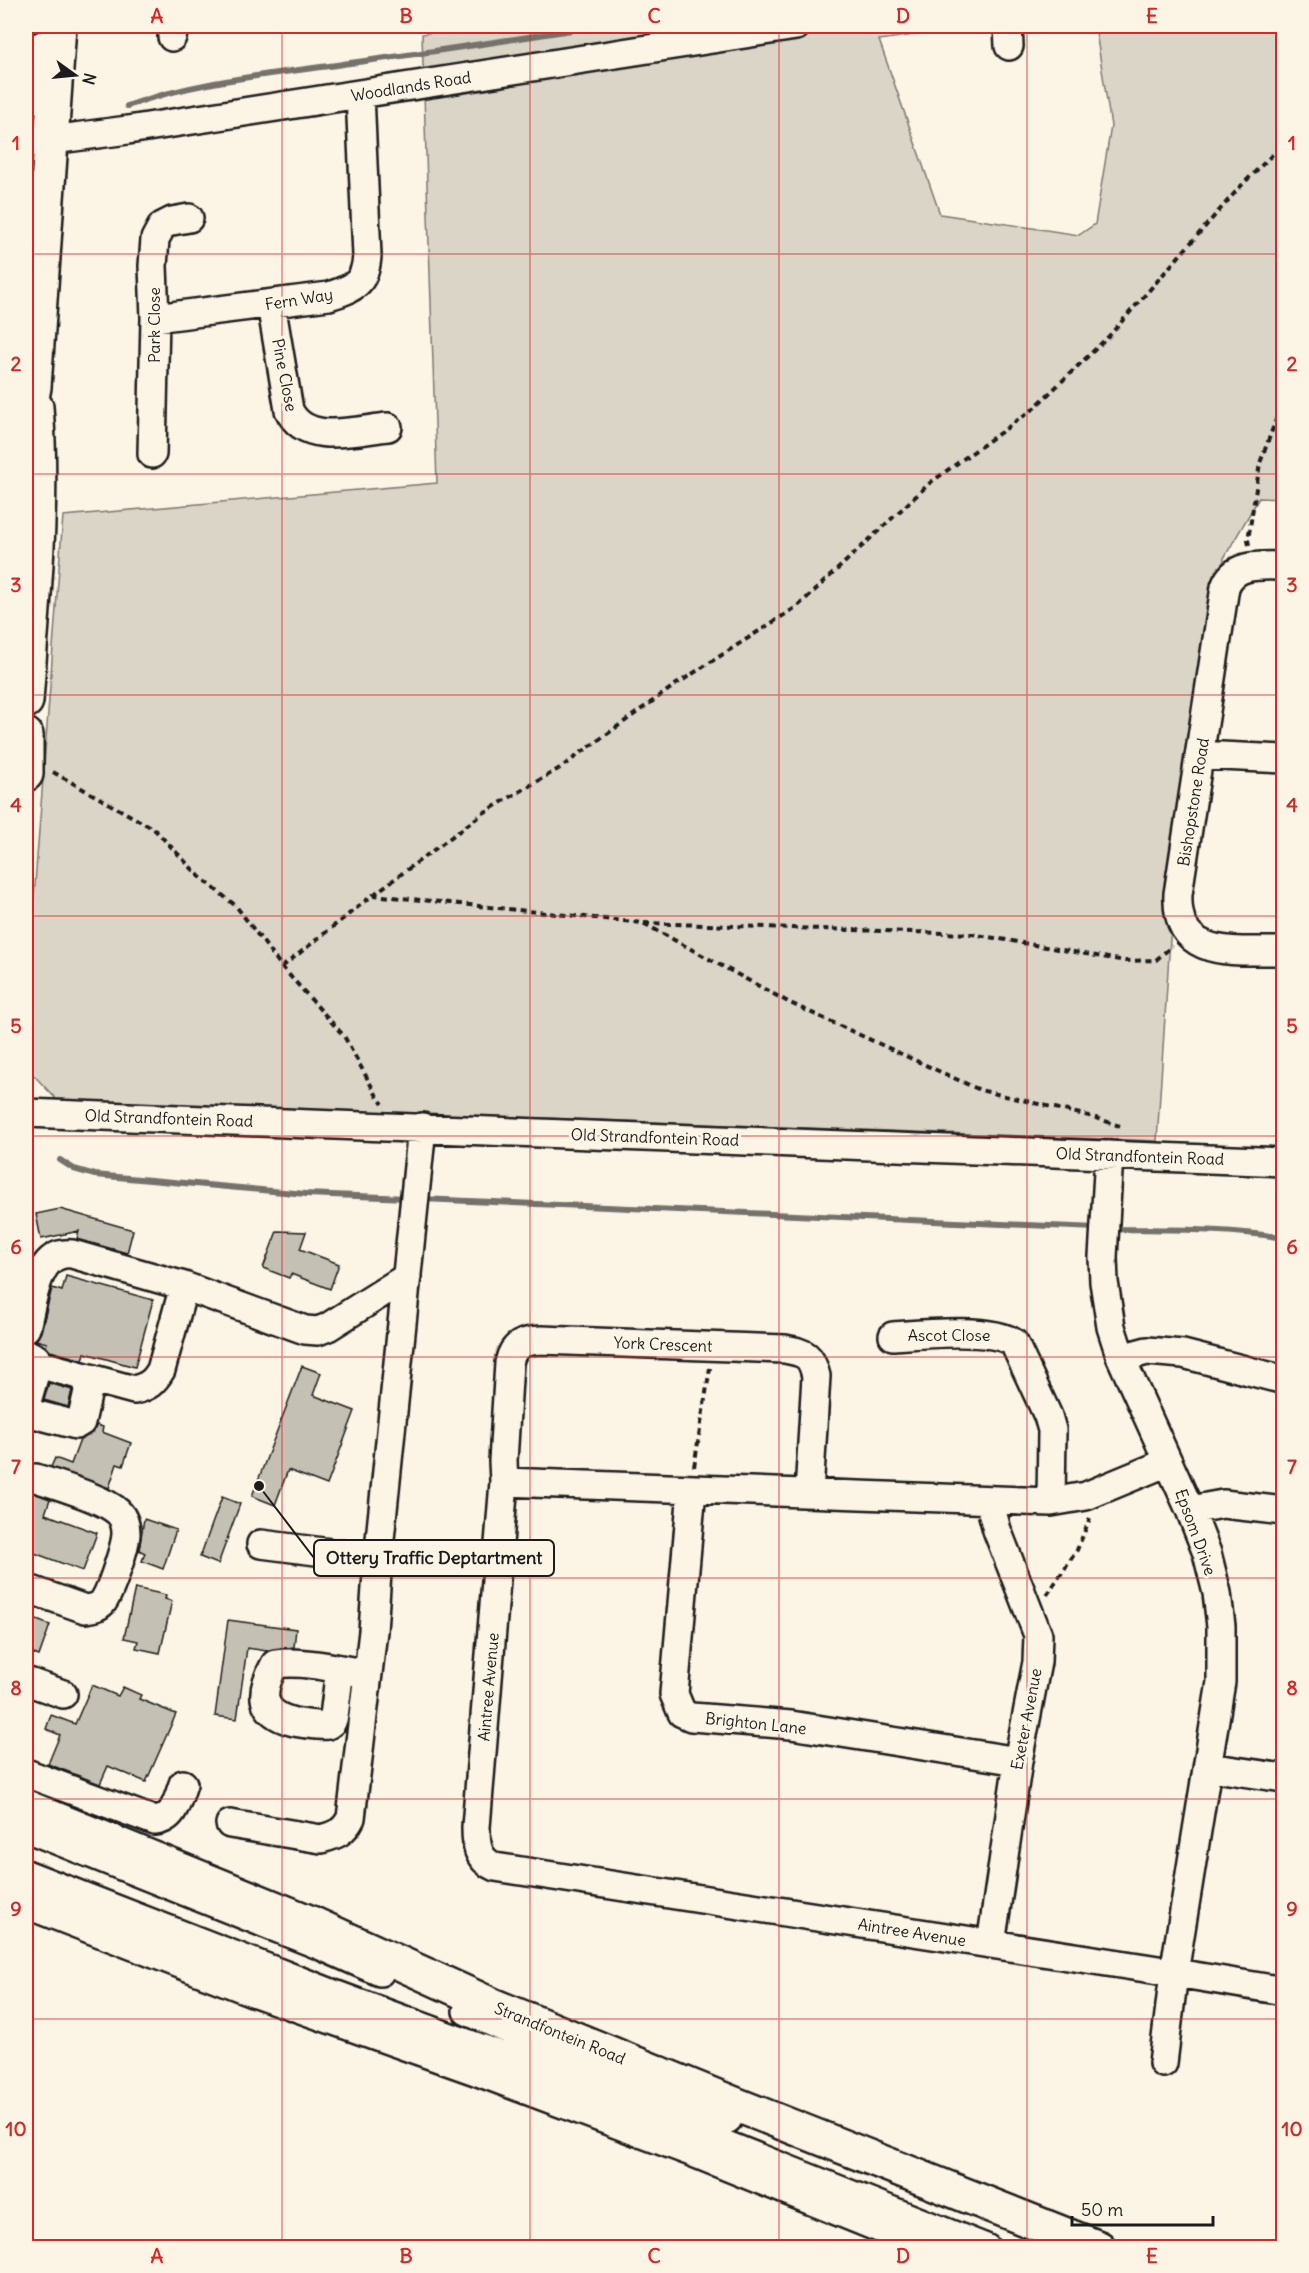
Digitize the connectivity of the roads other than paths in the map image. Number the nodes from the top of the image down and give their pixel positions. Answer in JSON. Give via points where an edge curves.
{"nodes":[{"id":1,"x":45,"y":26,"type":"edge"},
{"id":2,"x":59,"y":26,"type":"edge"},
{"id":3,"x":796,"y":26,"type":"edge"},
{"id":4,"x":360,"y":94,"type":"junction"},
{"id":5,"x":26,"y":99,"type":"edge"},
{"id":6,"x":39,"y":140,"type":"edge"},
{"id":7,"x":26,"y":189,"type":"edge"},
{"id":8,"x":189,"y":218,"type":"dead end"},
{"id":9,"x":44,"y":253,"type":"junction"},
{"id":10,"x":271,"y":304,"type":"junction"},
{"id":11,"x":156,"y":318,"type":"junction"},
{"id":12,"x":34,"y":387,"type":"junction"},
{"id":13,"x":388,"y":427,"type":"dead end"},
{"id":14,"x":26,"y":431,"type":"edge"},
{"id":15,"x":152,"y":454,"type":"dead end"},
{"id":16,"x":1284,"y":567,"type":"edge"},
{"id":17,"x":26,"y":701,"type":"edge"},
{"id":18,"x":26,"y":735,"type":"edge"},
{"id":19,"x":1200,"y":755,"type":"junction"},
{"id":20,"x":1284,"y":759,"type":"edge"},
{"id":21,"x":39,"y":773,"type":"edge"},
{"id":22,"x":1284,"y":951,"type":"edge"},
{"id":23,"x":26,"y":1113,"type":"edge"},
{"id":24,"x":422,"y":1127,"type":"junction"},
{"id":25,"x":1109,"y":1155,"type":"junction"},
{"id":26,"x":1284,"y":1162,"type":"edge"},
{"id":27,"x":407,"y":1277,"type":"junction"},
{"id":28,"x":184,"y":1286,"type":"junction"},
{"id":29,"x":26,"y":1328,"type":"edge"},
{"id":30,"x":893,"y":1336,"type":"dead end"},
{"id":31,"x":1120,"y":1358,"type":"junction"},
{"id":32,"x":32,"y":1360,"type":"edge"},
{"id":33,"x":91,"y":1378,"type":"junction"},
{"id":34,"x":1284,"y":1380,"type":"edge"},
{"id":35,"x":1168,"y":1462,"type":"junction"},
{"id":36,"x":36,"y":1478,"type":"dead end"},
{"id":37,"x":504,"y":1482,"type":"junction"},
{"id":38,"x":692,"y":1490,"type":"junction"},
{"id":39,"x":809,"y":1493,"type":"junction"},
{"id":40,"x":989,"y":1500,"type":"junction"},
{"id":41,"x":1051,"y":1502,"type":"junction"},
{"id":42,"x":1190,"y":1510,"type":"junction"},
{"id":43,"x":1284,"y":1511,"type":"edge"},
{"id":44,"x":261,"y":1544,"type":"dead end"},
{"id":45,"x":378,"y":1559,"type":"junction"},
{"id":46,"x":26,"y":1588,"type":"edge"},
{"id":47,"x":340,"y":1669,"type":"dead end"},
{"id":48,"x":368,"y":1674,"type":"junction"},
{"id":49,"x":26,"y":1681,"type":"edge"},
{"id":50,"x":63,"y":1694,"type":"dead end"},
{"id":51,"x":1018,"y":1761,"type":"junction"},
{"id":52,"x":1208,"y":1767,"type":"junction"},
{"id":53,"x":26,"y":1773,"type":"edge"},
{"id":54,"x":1284,"y":1778,"type":"edge"},
{"id":55,"x":183,"y":1784,"type":"dead end"},
{"id":56,"x":26,"y":1807,"type":"edge"},
{"id":57,"x":230,"y":1824,"type":"dead end"},
{"id":58,"x":26,"y":1828,"type":"edge"},
{"id":59,"x":26,"y":1874,"type":"edge"},
{"id":60,"x":26,"y":1901,"type":"edge"},
{"id":61,"x":992,"y":1944,"type":"junction"},
{"id":62,"x":1174,"y":1973,"type":"junction"},
{"id":63,"x":1284,"y":1991,"type":"edge"},
{"id":64,"x":1163,"y":2063,"type":"dead end"},
{"id":65,"x":936,"y":2247,"type":"edge"},
{"id":66,"x":986,"y":2247,"type":"edge"},
{"id":67,"x":1058,"y":2247,"type":"edge"},
{"id":68,"x":1100,"y":2247,"type":"edge"}],
"edges":[{"from":1,"to":5,"type":"main road","via":[[38,78]]},
{"from":2,"to":6,"type":"main road"},
{"from":3,"to":4,"type":"street","name":"Woodlands Road"},
{"from":4,"to":6,"type":"street","name":"Woodlands Road"},
{"from":4,"to":10,"type":"street","name":"Fern Way","via":[[367,256],[363,277],[342,292]]},
{"from":6,"to":9,"type":"main road"},
{"from":7,"to":9,"type":"main road"},
{"from":8,"to":11,"type":"street","name":"Park Close","via":[[162,226],[155,239]]},
{"from":9,"to":12,"type":"main road"},
{"from":10,"to":11,"type":"street","name":"Fern Way"},
{"from":10,"to":13,"type":"street","name":"Pine Close","via":[[289,410],[298,424],[319,434]]},
{"from":11,"to":15,"type":"street","name":"Park Close"},
{"from":12,"to":14,"type":"main road"},
{"from":12,"to":17,"type":"main road","via":[[39,445],[36,568]]},
{"from":16,"to":19,"type":"street","name":"Bishopstone Road","via":[[1244,569],[1228,579]]},
{"from":18,"to":21,"type":"main road"},
{"from":19,"to":20,"type":"street"},
{"from":19,"to":22,"type":"street","name":"Bishopstone Road","via":[[1178,894],[1177,910],[1186,933],[1203,945],[1221,949]]},
{"from":23,"to":24,"type":"street","name":"Old Strandfontein Road"},
{"from":24,"to":25,"type":"street","name":"Old Strandfontein Road"},
{"from":24,"to":27,"type":"street"},
{"from":25,"to":26,"type":"street","name":"Old Strandfontein Road"},
{"from":25,"to":31,"type":"street","name":"Epsom Drive","via":[[1103,1257],[1106,1302]]},
{"from":27,"to":28,"type":"street","via":[[318,1331],[305,1330]]},
{"from":27,"to":45,"type":"street"},
{"from":28,"to":29,"type":"street","via":[[61,1253],[43,1266]]},
{"from":28,"to":33,"type":"street","via":[[155,1381],[134,1390]]},
{"from":30,"to":41,"type":"street","name":"Ascot Close","via":[[994,1334],[1014,1343],[1052,1430]]},
{"from":31,"to":34,"type":"street","via":[[1147,1351],[1183,1354]]},
{"from":31,"to":35,"type":"street","name":"Epsom Drive"},
{"from":32,"to":33,"type":"street"},
{"from":32,"to":33,"type":"street","via":[[34,1379],[26,1410],[30,1413],[76,1425],[81,1422]]},
{"from":35,"to":41,"type":"street","via":[[1099,1491]]},
{"from":35,"to":42,"type":"street","name":"Epsom Drive"},
{"from":36,"to":46,"type":"street","via":[[106,1504],[118,1512],[126,1532],[108,1594],[94,1608],[85,1609]]},
{"from":37,"to":38,"type":"street"},
{"from":37,"to":39,"type":"street","name":"York Crescent","via":[[509,1363],[517,1345],[541,1340],[713,1346],[785,1349],[803,1352],[813,1362],[816,1377]]},
{"from":37,"to":61,"type":"street","name":"Aintree Avenue","via":[[476,1827],[478,1853],[486,1863]]},
{"from":38,"to":39,"type":"street"},
{"from":38,"to":51,"type":"street","name":"Brighton Lane","via":[[674,1694],[682,1713],[705,1719],[791,1725]]},
{"from":39,"to":40,"type":"street"},
{"from":40,"to":41,"type":"street"},
{"from":40,"to":51,"type":"street","name":"Exeter Avenue","via":[[1038,1635],[1037,1662]]},
{"from":42,"to":43,"type":"street","via":[[1222,1504]]},
{"from":42,"to":52,"type":"street","name":"Epsom Drive","via":[[1213,1572],[1221,1626],[1221,1682]]},
{"from":44,"to":45,"type":"street"},
{"from":45,"to":48,"type":"street"},
{"from":47,"to":48,"type":"street"},
{"from":48,"to":57,"type":"street","via":[[351,1818],[345,1829],[321,1839]]},
{"from":49,"to":50,"type":"street"},
{"from":51,"to":61,"type":"street","name":"Exeter Avenue"},
{"from":52,"to":54,"type":"street"},
{"from":52,"to":62,"type":"street","name":"Epsom Drive"},
{"from":53,"to":55,"type":"street","via":[[154,1821],[170,1816]]},
{"from":56,"to":68,"type":"main road","name":"Strandfontein Road","via":[[309,1922],[492,2005]]},
{"from":58,"to":67,"type":"street","via":[[321,1946],[536,2042]]},
{"from":59,"to":66,"type":"street"},
{"from":60,"to":65,"type":"main road","via":[[253,1989],[689,2148]]},
{"from":61,"to":62,"type":"street","name":"Aintree Avenue"},
{"from":62,"to":63,"type":"street","name":"Aintree Avenue"},
{"from":62,"to":64,"type":"street","name":"Epsom Drive"}]}
